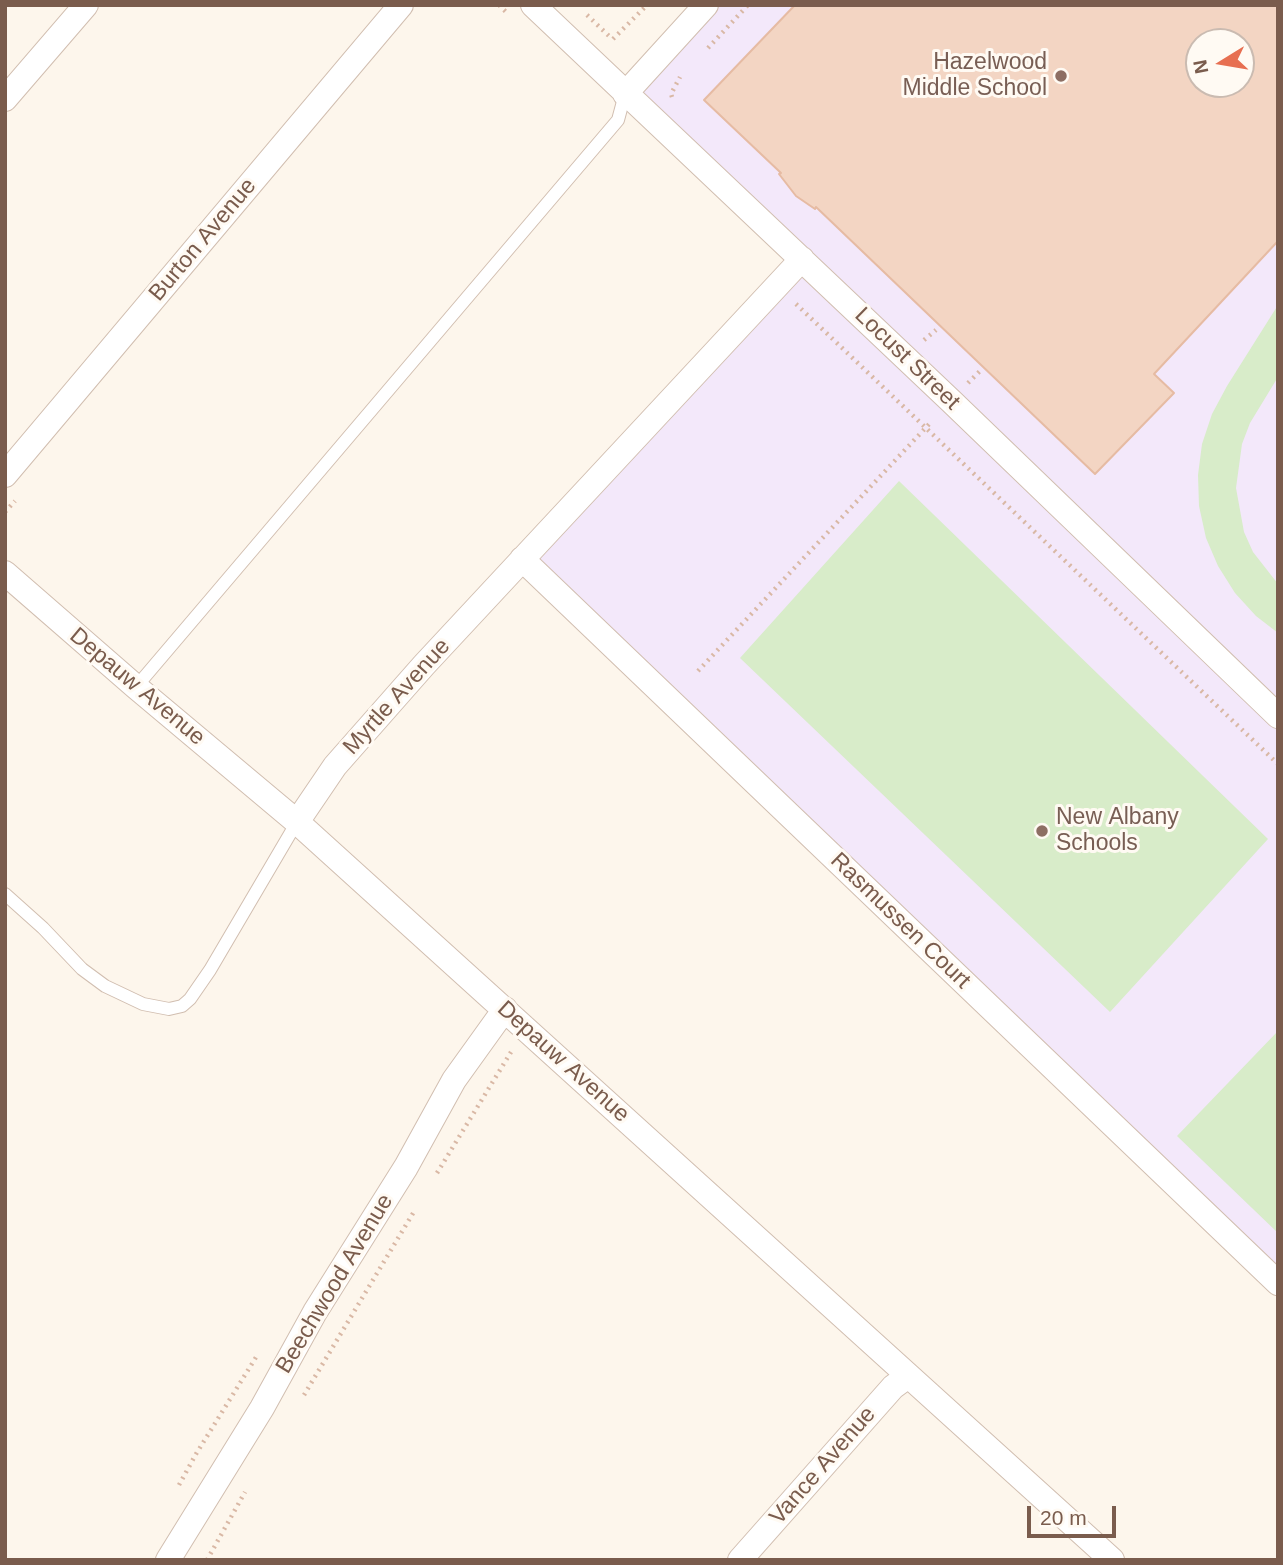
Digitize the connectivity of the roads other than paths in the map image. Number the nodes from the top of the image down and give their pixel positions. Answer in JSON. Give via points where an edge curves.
{"nodes":[{"id":1,"x":86,"y":5,"type":"edge"},
{"id":2,"x":401,"y":5,"type":"edge"},
{"id":3,"x":533,"y":5,"type":"edge"},
{"id":4,"x":706,"y":5,"type":"edge"},
{"id":5,"x":625,"y":94,"type":"junction"},
{"id":6,"x":5,"y":99,"type":"edge"},
{"id":7,"x":802,"y":259,"type":"junction"},
{"id":8,"x":5,"y":475,"type":"edge"},
{"id":9,"x":523,"y":559,"type":"junction"},
{"id":10,"x":5,"y":573,"type":"edge"},
{"id":11,"x":136,"y":687,"type":"junction"},
{"id":12,"x":1278,"y":716,"type":"edge"},
{"id":13,"x":298,"y":822,"type":"junction"},
{"id":14,"x":5,"y":894,"type":"edge"},
{"id":15,"x":505,"y":1009,"type":"junction"},
{"id":16,"x":1278,"y":1283,"type":"edge"},
{"id":17,"x":908,"y":1376,"type":"junction"},
{"id":18,"x":167,"y":1560,"type":"edge"},
{"id":19,"x":740,"y":1560,"type":"edge"},
{"id":20,"x":1112,"y":1560,"type":"edge"}],
"edges":[{"from":1,"to":6,"type":"street"},
{"from":2,"to":8,"type":"street","name":"Burton Avenue"},
{"from":3,"to":5,"type":"street","name":"Locust Street"},
{"from":4,"to":5,"type":"street"},
{"from":5,"to":7,"type":"street","name":"Locust Street"},
{"from":5,"to":11,"type":"lane","via":[[618,121]]},
{"from":7,"to":9,"type":"street","name":"Myrtle Avenue"},
{"from":7,"to":12,"type":"street","name":"Locust Street"},
{"from":9,"to":13,"type":"street","name":"Myrtle Avenue","via":[[335,766]]},
{"from":9,"to":16,"type":"street","name":"Rasmussen Court"},
{"from":10,"to":11,"type":"street","name":"Depauw Avenue"},
{"from":11,"to":13,"type":"street","name":"Depauw Avenue"},
{"from":13,"to":14,"type":"lane","name":"Myrtle Avenue","via":[[216,960],[182,1006],[169,1009],[143,1004],[105,986]]},
{"from":13,"to":15,"type":"street","name":"Depauw Avenue"},
{"from":15,"to":17,"type":"street","name":"Depauw Avenue"},
{"from":15,"to":18,"type":"street","name":"Beechwood Avenue","via":[[454,1080],[262,1408]]},
{"from":17,"to":19,"type":"street","name":"Vance Avenue","via":[[893,1387]]},
{"from":17,"to":20,"type":"street","name":"Depauw Avenue"}]}
